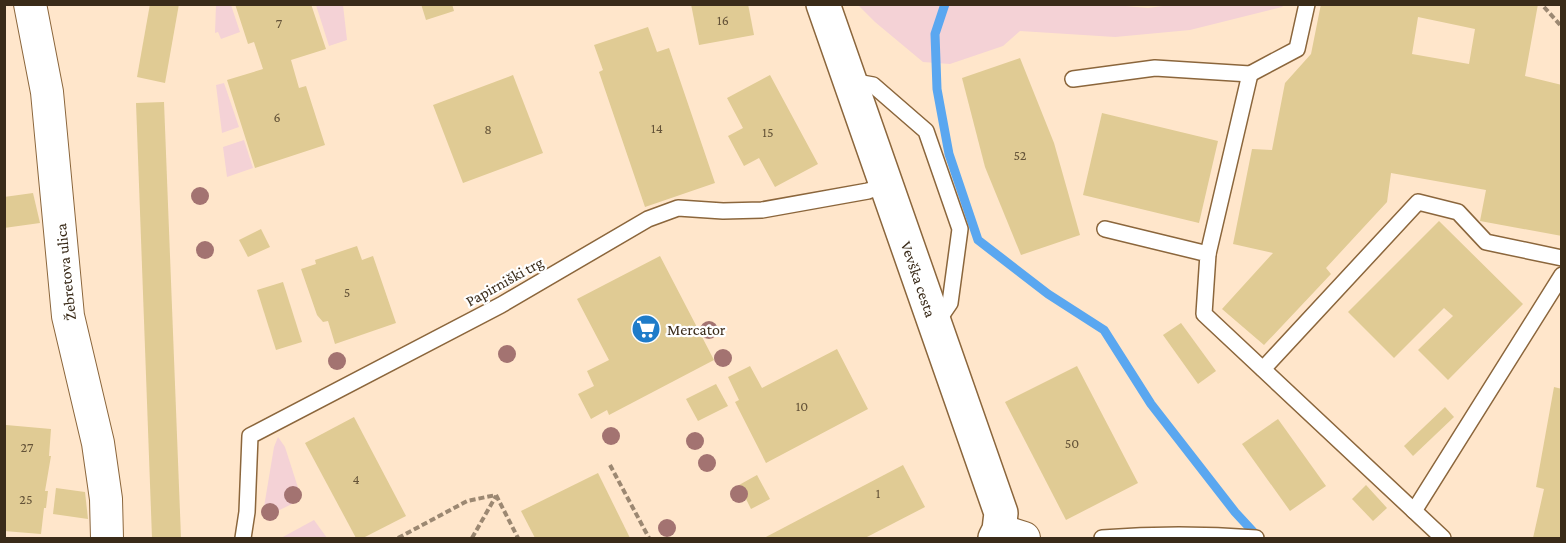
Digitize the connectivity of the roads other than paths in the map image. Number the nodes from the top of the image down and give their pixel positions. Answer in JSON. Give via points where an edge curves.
{"nodes":[{"id":1,"x":30,"y":4,"type":"edge"},
{"id":2,"x":824,"y":4,"type":"edge"},
{"id":3,"x":1307,"y":4,"type":"edge"},
{"id":4,"x":1250,"y":74,"type":"junction"},
{"id":5,"x":1073,"y":79,"type":"dead end"},
{"id":6,"x":851,"y":81,"type":"junction"},
{"id":7,"x":887,"y":184,"type":"junction"},
{"id":8,"x":1106,"y":229,"type":"dead end"},
{"id":9,"x":1208,"y":254,"type":"junction"},
{"id":10,"x":1562,"y":258,"type":"edge"},
{"id":11,"x":1562,"y":275,"type":"edge"},
{"id":12,"x":935,"y":325,"type":"junction"},
{"id":13,"x":1263,"y":369,"type":"junction"},
{"id":14,"x":1414,"y":511,"type":"junction"},
{"id":15,"x":1006,"y":536,"type":"edge"},
{"id":16,"x":107,"y":538,"type":"edge"},
{"id":17,"x":243,"y":538,"type":"edge"},
{"id":18,"x":1102,"y":538,"type":"edge"},
{"id":19,"x":1256,"y":538,"type":"edge"},
{"id":20,"x":1443,"y":538,"type":"edge"}],
"edges":[{"from":1,"to":16,"type":"street","name":"Žebretova ulica","via":[[47,92],[68,316],[98,443]]},
{"from":2,"to":6,"type":"street","name":"Vevška cesta"},
{"from":3,"to":4,"type":"lane","via":[[1297,49]]},
{"from":4,"to":5,"type":"lane","via":[[1155,68]]},
{"from":4,"to":9,"type":"lane"},
{"from":6,"to":7,"type":"street","name":"Vevška cesta"},
{"from":6,"to":12,"type":"lane","via":[[873,85],[926,131],[960,229],[950,303]]},
{"from":7,"to":12,"type":"street","name":"Vevška cesta"},
{"from":7,"to":17,"type":"lane","name":"Papirniški trg","via":[[762,210],[678,208],[648,219],[501,304],[250,436],[248,512]]},
{"from":8,"to":9,"type":"lane"},
{"from":9,"to":13,"type":"lane","via":[[1204,314]]},
{"from":10,"to":13,"type":"lane","via":[[1486,242],[1458,212],[1418,202]]},
{"from":11,"to":14,"type":"lane"},
{"from":12,"to":15,"type":"street","name":"Vevška cesta"},
{"from":13,"to":14,"type":"lane"},
{"from":14,"to":20,"type":"lane"},
{"from":18,"to":19,"type":"lane","via":[[1144,534]]}]}
